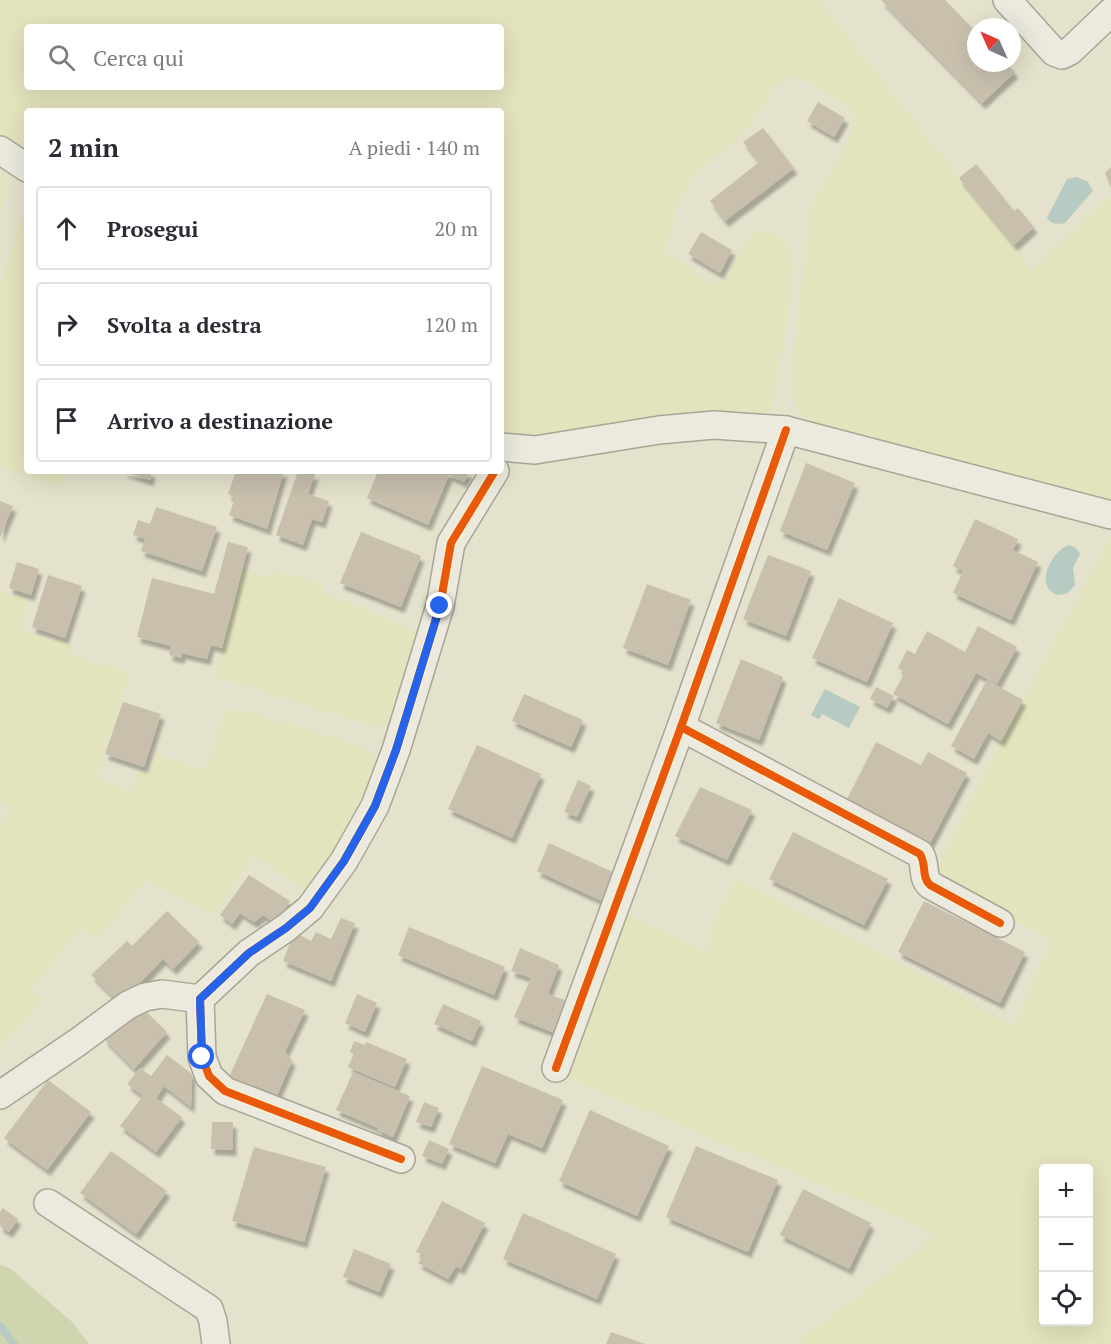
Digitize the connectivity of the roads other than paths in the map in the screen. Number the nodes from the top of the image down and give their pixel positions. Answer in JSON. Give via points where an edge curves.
{"nodes":[{"id":1,"x":1007,"y":0,"type":"edge"},
{"id":2,"x":1111,"y":12,"type":"edge"},
{"id":3,"x":0,"y":150,"type":"edge"},
{"id":4,"x":24,"y":166,"type":"edge"},
{"id":5,"x":786,"y":430,"type":"junction"},
{"id":6,"x":504,"y":456,"type":"edge"},
{"id":7,"x":491,"y":474,"type":"edge"},
{"id":8,"x":1111,"y":515,"type":"edge"},
{"id":9,"x":681,"y":728,"type":"junction"},
{"id":10,"x":1000,"y":923,"type":"dead end"},
{"id":11,"x":200,"y":999,"type":"junction"},
{"id":12,"x":556,"y":1068,"type":"dead end"},
{"id":13,"x":0,"y":1095,"type":"edge"},
{"id":14,"x":401,"y":1159,"type":"dead end"},
{"id":15,"x":48,"y":1203,"type":"dead end"},
{"id":16,"x":216,"y":1344,"type":"edge"}],
"edges":[{"from":1,"to":2,"type":"street","via":[[1054,52],[1062,55]]},
{"from":3,"to":4,"type":"street"},
{"from":5,"to":6,"type":"street","via":[[714,425],[658,430]]},
{"from":5,"to":8,"type":"street"},
{"from":5,"to":9,"type":"street"},
{"from":7,"to":11,"type":"street","via":[[451,543],[440,606],[375,806],[344,861],[310,908],[249,953]]},
{"from":9,"to":10,"type":"street","via":[[920,854],[930,885]]},
{"from":9,"to":12,"type":"street"},
{"from":11,"to":13,"type":"street","via":[[162,994],[128,1005]]},
{"from":11,"to":14,"type":"street","via":[[202,1057],[209,1076],[225,1091]]},
{"from":15,"to":16,"type":"street","via":[[209,1309]]}]}
